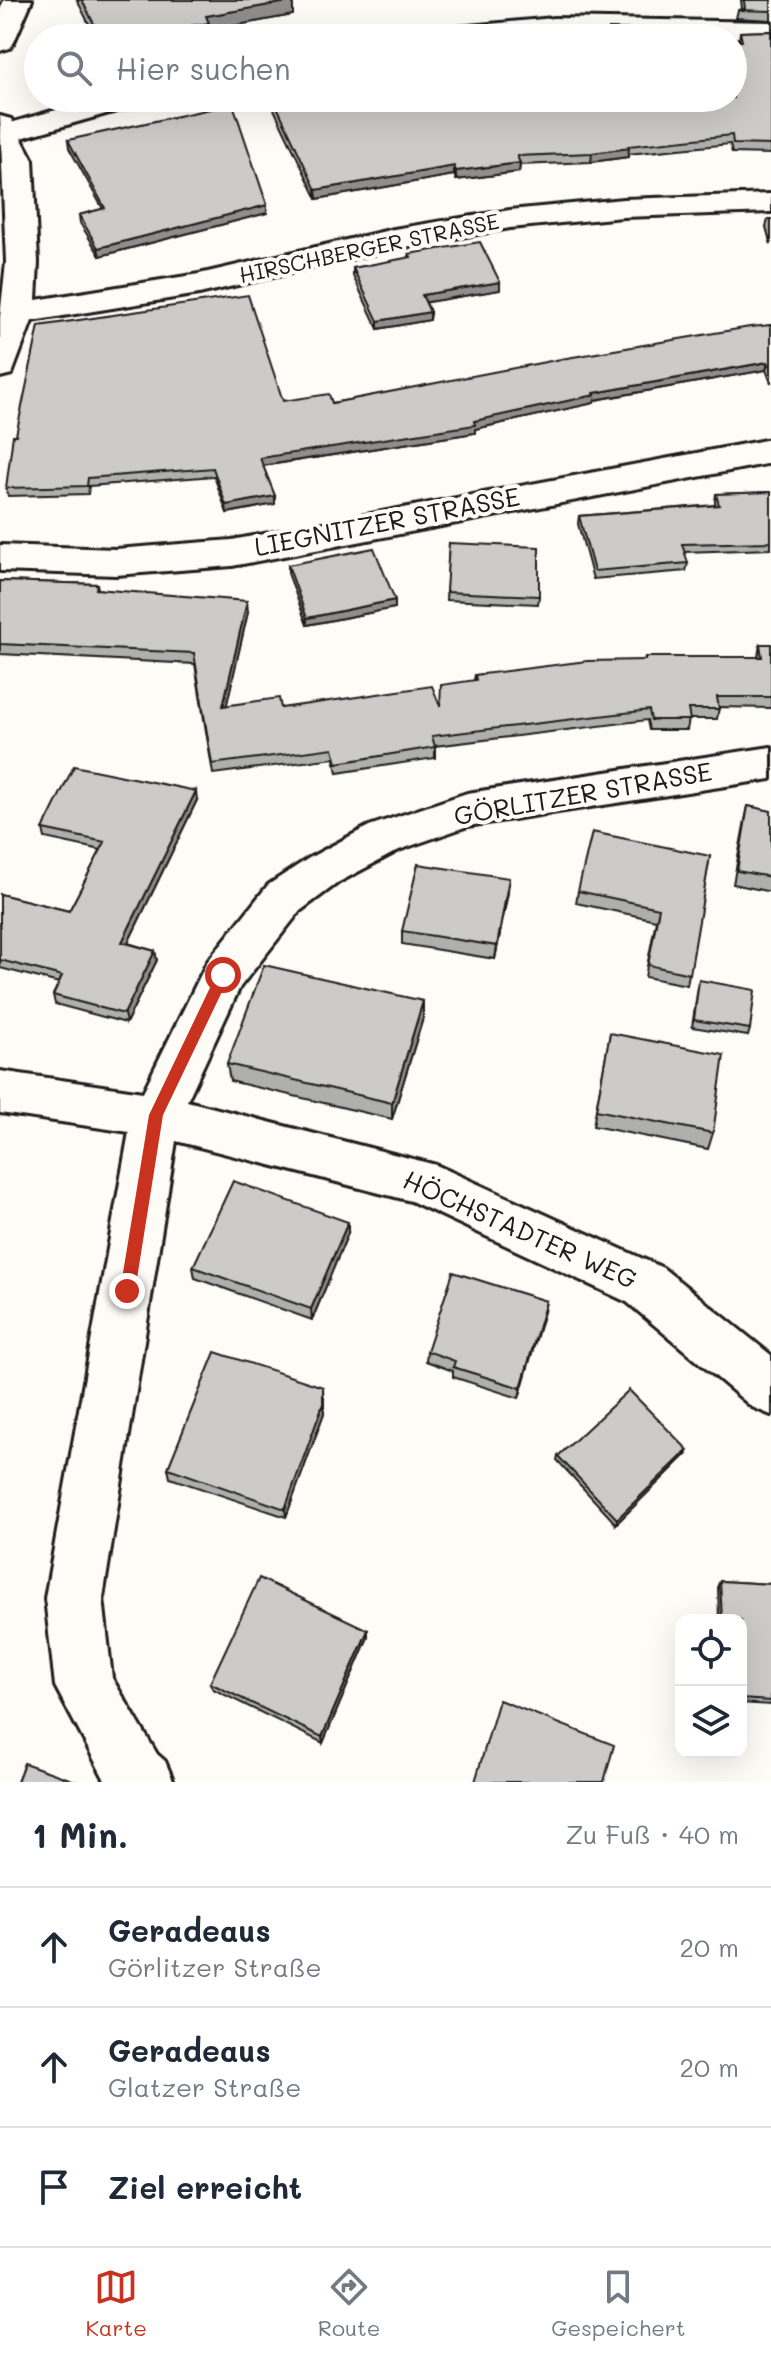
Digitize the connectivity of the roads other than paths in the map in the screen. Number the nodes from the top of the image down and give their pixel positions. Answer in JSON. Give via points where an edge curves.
{"nodes":[{"id":1,"x":18,"y":0,"type":"edge"},
{"id":2,"x":747,"y":30,"type":"edge"},
{"id":3,"x":771,"y":30,"type":"edge"},
{"id":4,"x":0,"y":42,"type":"edge"},
{"id":5,"x":76,"y":112,"type":"edge"},
{"id":6,"x":2,"y":131,"type":"edge"},
{"id":7,"x":771,"y":203,"type":"edge"},
{"id":8,"x":18,"y":313,"type":"junction"},
{"id":9,"x":0,"y":366,"type":"edge"},
{"id":10,"x":771,"y":451,"type":"edge"},
{"id":11,"x":0,"y":558,"type":"edge"},
{"id":12,"x":771,"y":763,"type":"edge"},
{"id":13,"x":0,"y":1092,"type":"edge"},
{"id":14,"x":156,"y":1115,"type":"junction"},
{"id":15,"x":771,"y":1389,"type":"edge"},
{"id":16,"x":144,"y":1782,"type":"edge"}],
"edges":[{"from":1,"to":4,"type":"street"},
{"from":2,"to":3,"type":"street"},
{"from":5,"to":6,"type":"street"},
{"from":6,"to":8,"type":"street","via":[[18,160]]},
{"from":7,"to":8,"type":"street","name":"HIRSCHBERGER STRASSE","via":[[623,208],[510,219],[394,239],[199,284]]},
{"from":8,"to":9,"type":"street"},
{"from":10,"to":11,"type":"street","name":"LIEGNITZER STRASSE","via":[[232,553],[111,563]]},
{"from":12,"to":14,"type":"street","name":"GÖRLITZER STRASSE","via":[[467,810],[384,838],[324,870],[284,898],[223,975]]},
{"from":13,"to":14,"type":"street","name":"HÖCHSTADTER WEG"},
{"from":14,"to":15,"type":"street","name":"HÖCHSTADTER WEG","via":[[419,1181],[645,1285]]},
{"from":14,"to":16,"type":"street","name":"GÖRLITZER STRASSE","via":[[74,1598],[84,1686]]}]}
